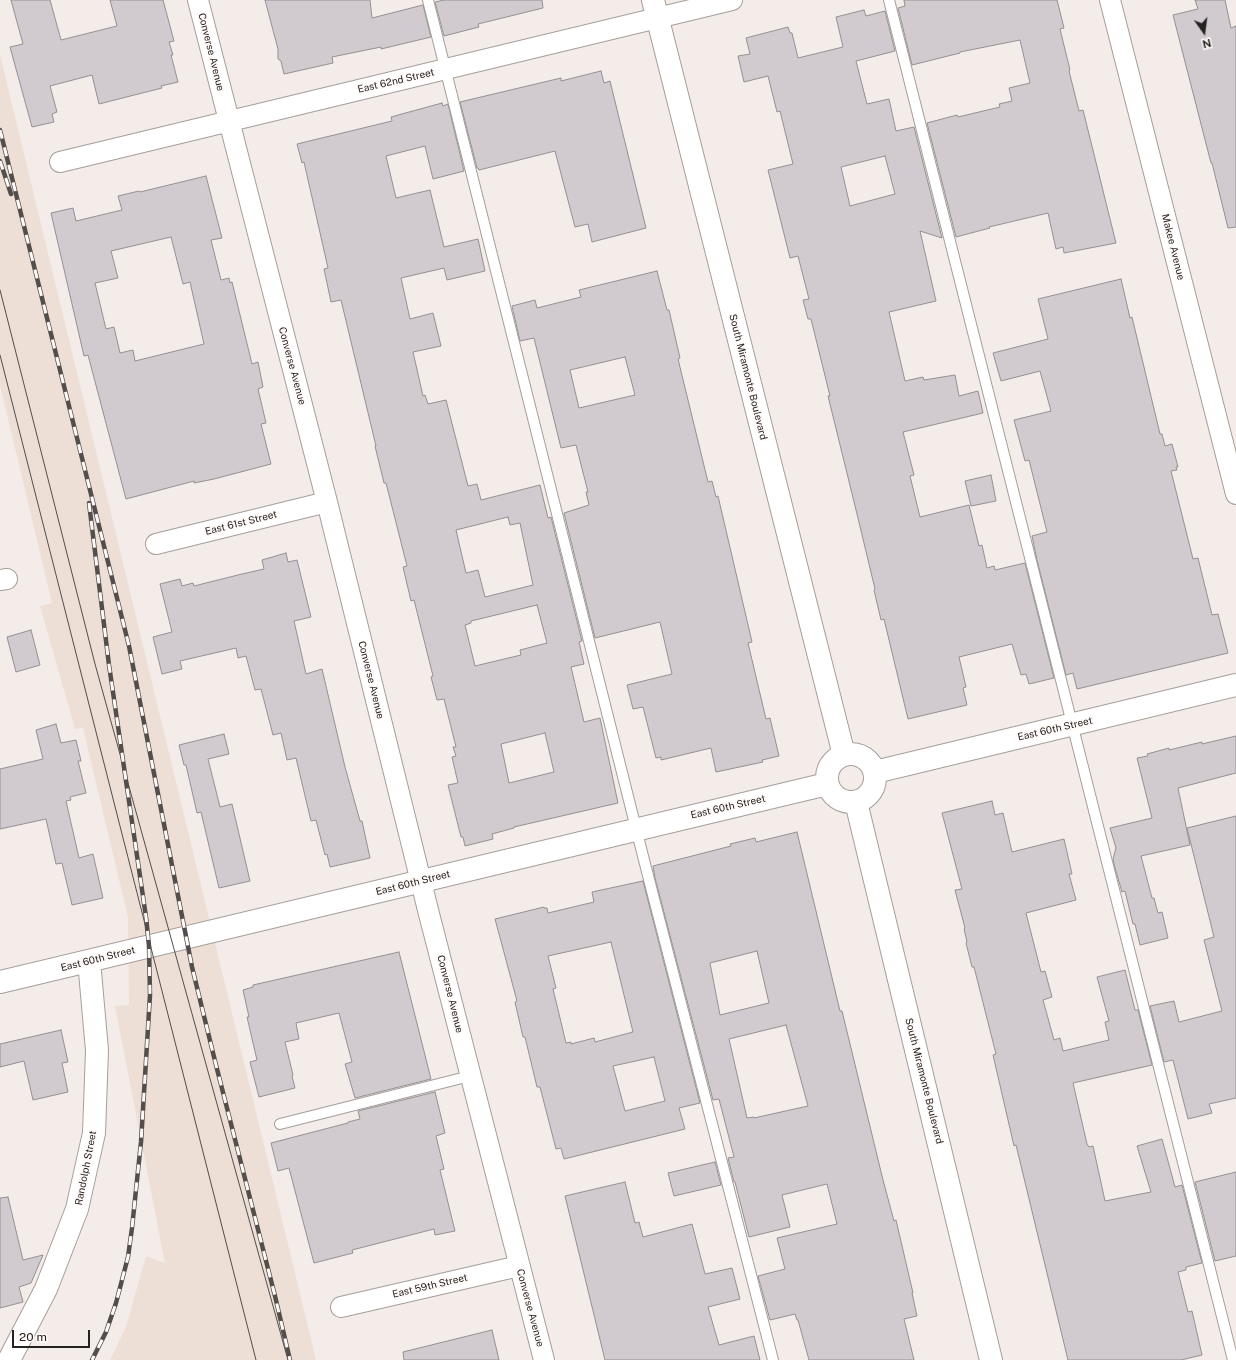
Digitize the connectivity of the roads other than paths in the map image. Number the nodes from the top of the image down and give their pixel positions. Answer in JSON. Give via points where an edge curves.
{"nodes":[{"id":1,"x":198,"y":0,"type":"edge"},
{"id":2,"x":428,"y":0,"type":"edge"},
{"id":3,"x":732,"y":0,"type":"edge"},
{"id":4,"x":889,"y":0,"type":"edge"},
{"id":5,"x":1110,"y":0,"type":"edge"},
{"id":6,"x":655,"y":9,"type":"edge"},
{"id":7,"x":445,"y":69,"type":"junction"},
{"id":8,"x":228,"y":121,"type":"junction"},
{"id":9,"x":60,"y":162,"type":"dead end"},
{"id":10,"x":1236,"y":494,"type":"edge"},
{"id":11,"x":327,"y":502,"type":"junction"},
{"id":12,"x":156,"y":544,"type":"dead end"},
{"id":13,"x":1236,"y":685,"type":"edge"},
{"id":14,"x":1071,"y":725,"type":"junction"},
{"id":15,"x":844,"y":755,"type":"junction"},
{"id":16,"x":875,"y":772,"type":"junction"},
{"id":17,"x":827,"y":784,"type":"junction"},
{"id":18,"x":856,"y":802,"type":"junction"},
{"id":19,"x":637,"y":829,"type":"junction"},
{"id":20,"x":421,"y":881,"type":"junction"},
{"id":21,"x":89,"y":961,"type":"junction"},
{"id":22,"x":0,"y":982,"type":"edge"},
{"id":23,"x":470,"y":1076,"type":"junction"},
{"id":24,"x":280,"y":1124,"type":"dead end"},
{"id":25,"x":519,"y":1266,"type":"junction"},
{"id":26,"x":341,"y":1307,"type":"dead end"},
{"id":27,"x":9,"y":1360,"type":"edge"},
{"id":28,"x":544,"y":1360,"type":"edge"},
{"id":29,"x":773,"y":1360,"type":"edge"},
{"id":30,"x":991,"y":1360,"type":"edge"},
{"id":31,"x":1233,"y":1360,"type":"edge"}],
"edges":[{"from":1,"to":8,"type":"street","name":"Converse Avenue"},
{"from":2,"to":7,"type":"lane"},
{"from":3,"to":6,"type":"street","name":"East 62nd Street"},
{"from":4,"to":14,"type":"lane"},
{"from":5,"to":10,"type":"street","name":"Makee Avenue"},
{"from":6,"to":7,"type":"street","name":"East 62nd Street"},
{"from":6,"to":15,"type":"street","name":"South Miramonte Boulevard"},
{"from":7,"to":8,"type":"street","name":"East 62nd Street"},
{"from":7,"to":19,"type":"lane"},
{"from":8,"to":9,"type":"street","name":"East 62nd Street"},
{"from":8,"to":11,"type":"street","name":"Converse Avenue"},
{"from":11,"to":12,"type":"street","name":"East 61st Street"},
{"from":11,"to":20,"type":"street","name":"Converse Avenue"},
{"from":13,"to":14,"type":"street","name":"East 60th Street"},
{"from":14,"to":16,"type":"street","name":"East 60th Street"},
{"from":14,"to":31,"type":"lane"},
{"from":15,"to":16,"type":"street","via":[[859,755],[872,765]]},
{"from":15,"to":17,"type":"street","via":[[837,758],[828,769]]},
{"from":16,"to":18,"type":"street","via":[[874,787],[870,794]]},
{"from":17,"to":18,"type":"street","via":[[829,791],[841,801]]},
{"from":17,"to":19,"type":"street","name":"East 60th Street"},
{"from":18,"to":30,"type":"street","name":"South Miramonte Boulevard"},
{"from":19,"to":20,"type":"street","name":"East 60th Street"},
{"from":19,"to":29,"type":"lane"},
{"from":20,"to":21,"type":"street","name":"East 60th Street"},
{"from":20,"to":23,"type":"street","name":"Converse Avenue"},
{"from":21,"to":22,"type":"street","name":"East 60th Street"},
{"from":21,"to":27,"type":"street","name":"Randolph Street","via":[[97,1050],[94,1133],[77,1210],[46,1289]]},
{"from":23,"to":24,"type":"lane"},
{"from":23,"to":25,"type":"street","name":"Converse Avenue"},
{"from":25,"to":26,"type":"street","name":"East 59th Street"},
{"from":25,"to":28,"type":"street","name":"Converse Avenue"}]}
